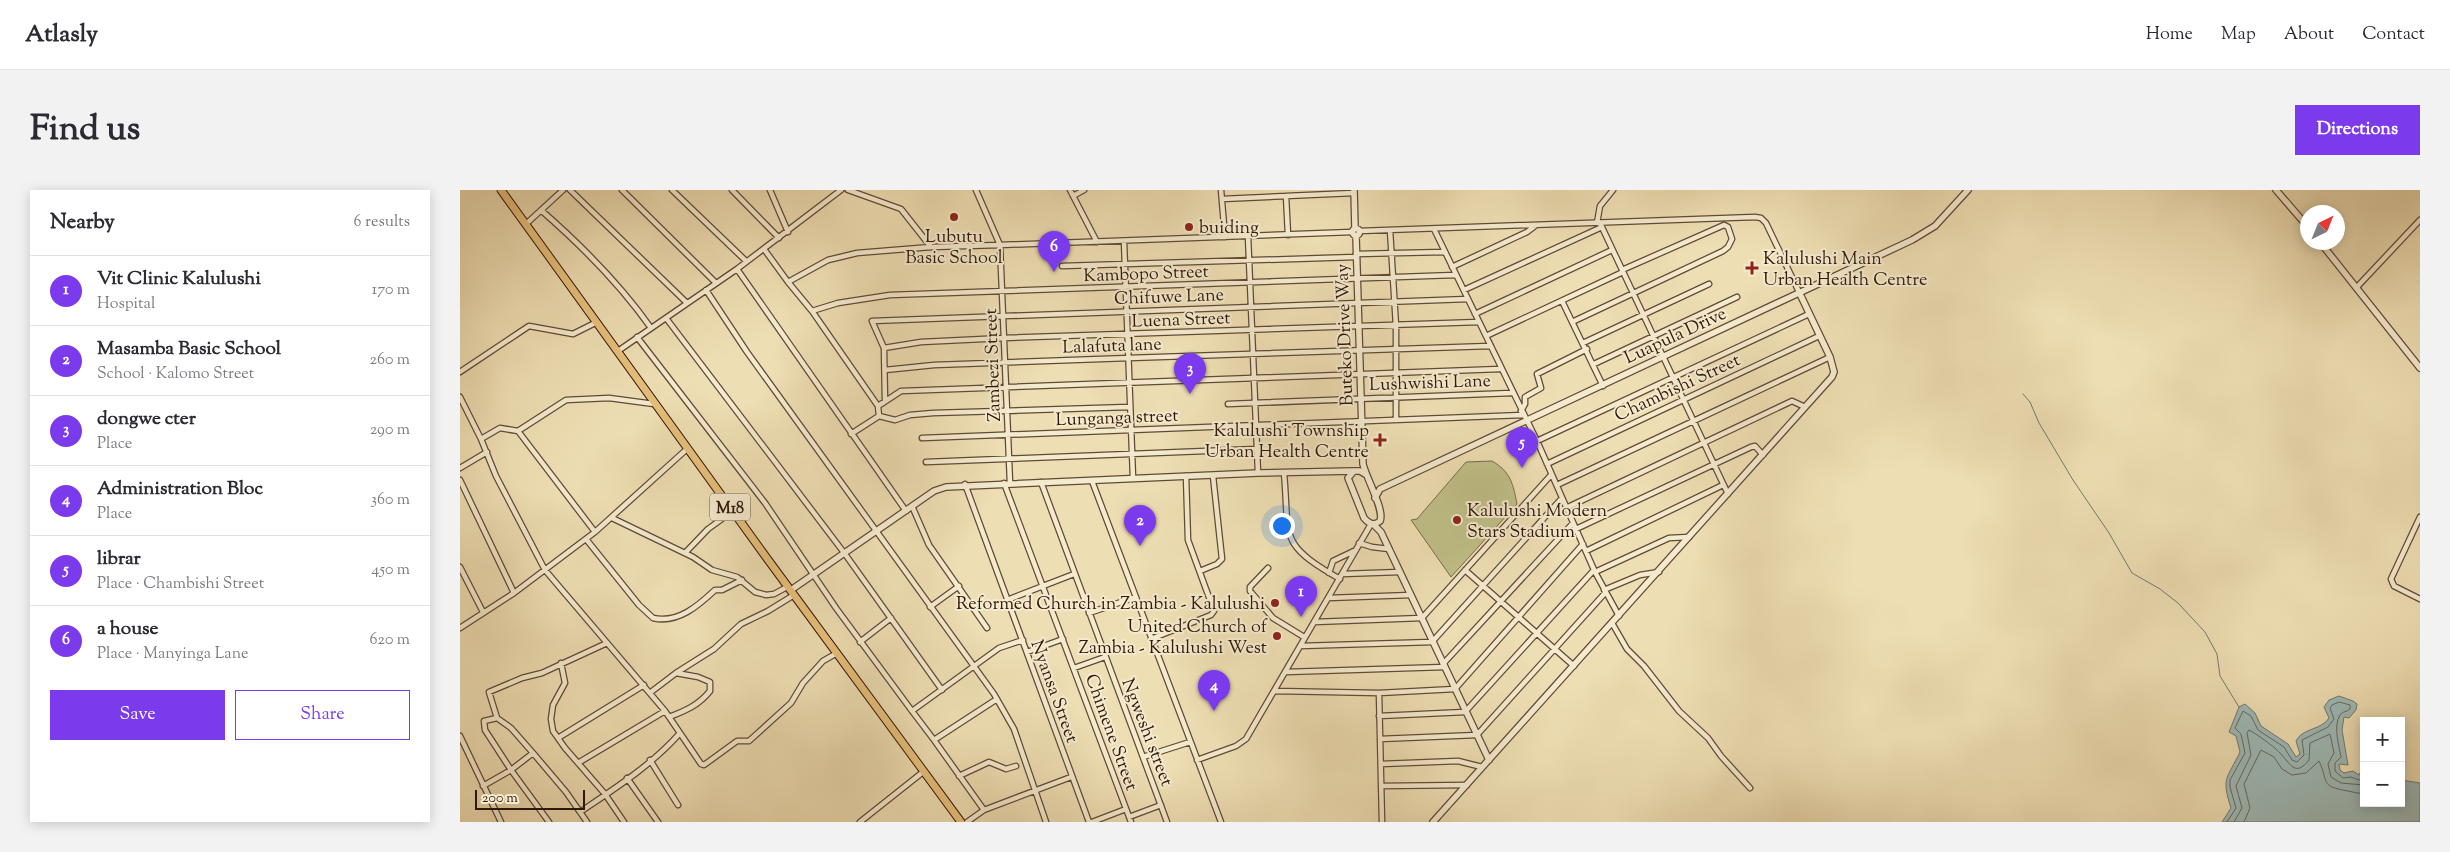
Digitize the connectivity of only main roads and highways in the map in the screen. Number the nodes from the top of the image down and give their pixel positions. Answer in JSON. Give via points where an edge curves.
{"nodes":[{"id":1,"x":501,"y":190,"type":"edge"},
{"id":2,"x":961,"y":822,"type":"edge"}],
"edges":[{"from":1,"to":2,"type":"main road","number":"M18"}]}
